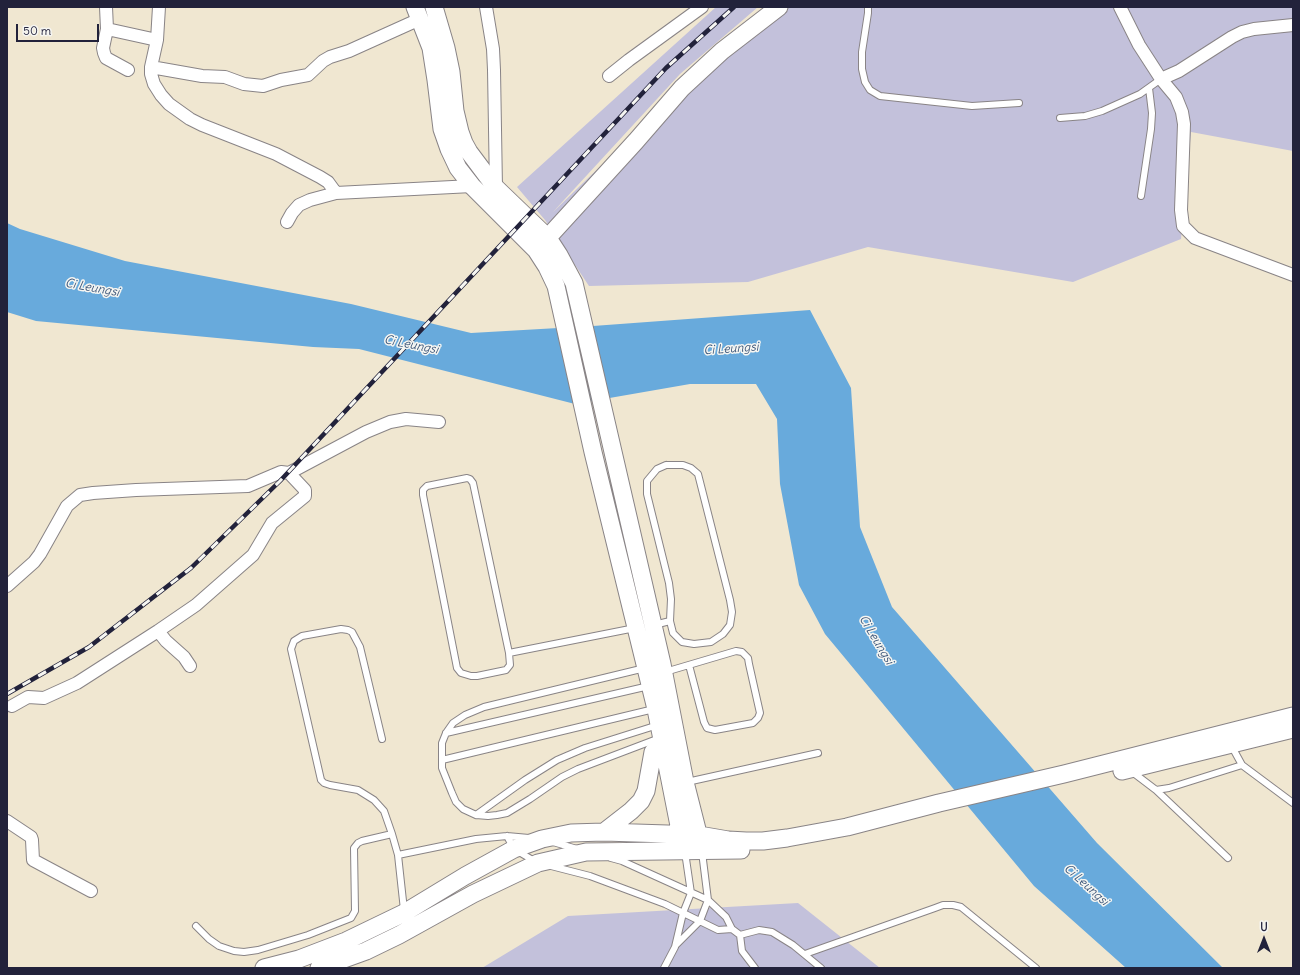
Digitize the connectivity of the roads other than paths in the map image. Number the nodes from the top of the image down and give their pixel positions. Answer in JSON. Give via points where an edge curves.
{"nodes":[{"id":1,"x":106,"y":7,"type":"edge"},
{"id":2,"x":160,"y":7,"type":"edge"},
{"id":3,"x":434,"y":7,"type":"edge"},
{"id":4,"x":486,"y":7,"type":"edge"},
{"id":5,"x":702,"y":7,"type":"edge"},
{"id":6,"x":779,"y":7,"type":"edge"},
{"id":7,"x":868,"y":7,"type":"edge"},
{"id":8,"x":1120,"y":7,"type":"edge"},
{"id":9,"x":418,"y":13,"type":"edge"},
{"id":10,"x":1293,"y":25,"type":"edge"},
{"id":11,"x":107,"y":29,"type":"junction"},
{"id":12,"x":157,"y":40,"type":"junction"},
{"id":13,"x":151,"y":67,"type":"junction"},
{"id":14,"x":128,"y":70,"type":"dead end"},
{"id":15,"x":609,"y":76,"type":"dead end"},
{"id":16,"x":1161,"y":79,"type":"junction"},
{"id":17,"x":1149,"y":88,"type":"junction"},
{"id":18,"x":1019,"y":103,"type":"dead end"},
{"id":19,"x":1060,"y":118,"type":"dead end"},
{"id":20,"x":472,"y":186,"type":"junction"},
{"id":21,"x":496,"y":188,"type":"junction"},
{"id":22,"x":336,"y":193,"type":"junction"},
{"id":23,"x":1141,"y":196,"type":"dead end"},
{"id":24,"x":287,"y":222,"type":"dead end"},
{"id":25,"x":548,"y":238,"type":"junction"},
{"id":26,"x":536,"y":250,"type":"junction"},
{"id":27,"x":1293,"y":275,"type":"edge"},
{"id":28,"x":439,"y":422,"type":"dead end"},
{"id":29,"x":289,"y":473,"type":"junction"},
{"id":30,"x":7,"y":586,"type":"edge"},
{"id":31,"x":670,"y":621,"type":"junction"},
{"id":32,"x":645,"y":627,"type":"junction"},
{"id":33,"x":158,"y":631,"type":"junction"},
{"id":34,"x":509,"y":653,"type":"junction"},
{"id":35,"x":689,"y":665,"type":"junction"},
{"id":36,"x":190,"y":666,"type":"dead end"},
{"id":37,"x":656,"y":667,"type":"junction"},
{"id":38,"x":650,"y":685,"type":"junction"},
{"id":39,"x":9,"y":704,"type":"edge"},
{"id":40,"x":1293,"y":716,"type":"edge"},
{"id":41,"x":660,"y":727,"type":"junction"},
{"id":42,"x":1293,"y":729,"type":"edge"},
{"id":43,"x":446,"y":733,"type":"junction"},
{"id":44,"x":1229,"y":738,"type":"junction"},
{"id":45,"x":382,"y":739,"type":"dead end"},
{"id":46,"x":818,"y":753,"type":"dead end"},
{"id":47,"x":442,"y":760,"type":"junction"},
{"id":48,"x":1242,"y":766,"type":"junction"},
{"id":49,"x":1130,"y":770,"type":"junction"},
{"id":50,"x":1064,"y":778,"type":"junction"},
{"id":51,"x":685,"y":782,"type":"junction"},
{"id":52,"x":1156,"y":790,"type":"junction"},
{"id":53,"x":1293,"y":803,"type":"edge"},
{"id":54,"x":476,"y":815,"type":"junction"},
{"id":55,"x":7,"y":821,"type":"edge"},
{"id":56,"x":604,"y":832,"type":"junction"},
{"id":57,"x":392,"y":834,"type":"junction"},
{"id":58,"x":542,"y":839,"type":"junction"},
{"id":59,"x":510,"y":843,"type":"junction"},
{"id":60,"x":683,"y":843,"type":"junction"},
{"id":61,"x":700,"y":843,"type":"junction"},
{"id":62,"x":586,"y":852,"type":"junction"},
{"id":63,"x":398,"y":855,"type":"junction"},
{"id":64,"x":1228,"y":858,"type":"dead end"},
{"id":65,"x":538,"y":863,"type":"junction"},
{"id":66,"x":91,"y":892,"type":"dead end"},
{"id":67,"x":691,"y":893,"type":"junction"},
{"id":68,"x":708,"y":900,"type":"junction"},
{"id":69,"x":683,"y":914,"type":"junction"},
{"id":70,"x":411,"y":919,"type":"junction"},
{"id":71,"x":700,"y":921,"type":"junction"},
{"id":72,"x":196,"y":926,"type":"dead end"},
{"id":73,"x":732,"y":929,"type":"junction"},
{"id":74,"x":740,"y":935,"type":"junction"},
{"id":75,"x":675,"y":947,"type":"junction"},
{"id":76,"x":805,"y":954,"type":"junction"},
{"id":77,"x":264,"y":968,"type":"edge"},
{"id":78,"x":318,"y":968,"type":"edge"},
{"id":79,"x":664,"y":968,"type":"edge"},
{"id":80,"x":755,"y":968,"type":"edge"},
{"id":81,"x":821,"y":968,"type":"edge"},
{"id":82,"x":1036,"y":968,"type":"edge"}],
"edges":[{"from":1,"to":11,"type":"street"},
{"from":2,"to":12,"type":"street"},
{"from":3,"to":21,"type":"street","via":[[446,48],[460,132],[469,152]]},
{"from":4,"to":21,"type":"street","via":[[493,48]]},
{"from":5,"to":15,"type":"street"},
{"from":6,"to":25,"type":"street","via":[[722,50],[682,88]]},
{"from":7,"to":18,"type":"lane","via":[[862,69],[870,90],[880,96],[972,106]]},
{"from":8,"to":16,"type":"street","via":[[1139,45]]},
{"from":9,"to":13,"type":"street","via":[[323,61],[308,76],[263,86],[244,84],[225,77],[202,76]]},
{"from":9,"to":20,"type":"street","via":[[431,48],[445,140],[458,168]]},
{"from":10,"to":16,"type":"street","via":[[1242,32]]},
{"from":11,"to":12,"type":"street"},
{"from":11,"to":14,"type":"street","via":[[103,48],[106,58]]},
{"from":12,"to":13,"type":"street"},
{"from":13,"to":22,"type":"street","via":[[154,84],[161,95],[190,119],[308,170],[328,182]]},
{"from":16,"to":17,"type":"lane"},
{"from":16,"to":27,"type":"street","via":[[1176,98],[1184,124],[1181,210],[1183,226],[1195,238]]},
{"from":17,"to":19,"type":"lane","via":[[1102,111],[1085,116]]},
{"from":17,"to":23,"type":"lane","via":[[1151,129]]},
{"from":20,"to":22,"type":"street"},
{"from":20,"to":26,"type":"street"},
{"from":21,"to":25,"type":"street"},
{"from":22,"to":24,"type":"street","via":[[321,196],[300,206]]},
{"from":25,"to":26,"type":"street"},
{"from":25,"to":32,"type":"street","via":[[574,283],[612,450]]},
{"from":26,"to":32,"type":"street","via":[[556,286],[593,452]]},
{"from":28,"to":29,"type":"street","via":[[406,419],[390,422]]},
{"from":29,"to":30,"type":"street","via":[[281,472],[248,486],[80,495],[67,506],[37,558]]},
{"from":29,"to":33,"type":"street","via":[[305,490],[305,496],[272,523],[253,555],[196,605]]},
{"from":31,"to":31,"type":"lane","via":[[682,642],[710,642],[723,634],[730,625],[732,612],[698,474],[683,465],[666,465],[657,469],[647,481],[647,494],[669,583]]},
{"from":31,"to":32,"type":"lane"},
{"from":32,"to":34,"type":"lane"},
{"from":32,"to":37,"type":"street"},
{"from":33,"to":36,"type":"street"},
{"from":33,"to":39,"type":"street","via":[[77,683],[44,698],[28,698]]},
{"from":34,"to":34,"type":"lane","via":[[510,665],[506,670],[471,676],[461,673],[457,668],[424,495],[424,490],[428,486],[467,478],[473,482]]},
{"from":35,"to":35,"type":"lane","via":[[736,651],[742,652],[748,658],[760,713],[758,718],[753,723],[715,730],[707,728]]},
{"from":35,"to":37,"type":"lane"},
{"from":37,"to":38,"type":"street"},
{"from":37,"to":43,"type":"lane","via":[[484,707],[464,715],[453,723]]},
{"from":37,"to":51,"type":"street"},
{"from":38,"to":41,"type":"street"},
{"from":38,"to":43,"type":"lane"},
{"from":40,"to":44,"type":"street"},
{"from":41,"to":47,"type":"lane"},
{"from":41,"to":54,"type":"lane","via":[[585,748],[557,760]]},
{"from":41,"to":54,"type":"lane","via":[[562,777],[507,813]]},
{"from":41,"to":56,"type":"street","via":[[646,791],[641,801]]},
{"from":41,"to":60,"type":"street"},
{"from":42,"to":44,"type":"street"},
{"from":43,"to":47,"type":"lane","via":[[442,743]]},
{"from":44,"to":48,"type":"lane"},
{"from":44,"to":49,"type":"street"},
{"from":44,"to":50,"type":"street"},
{"from":45,"to":57,"type":"lane","via":[[360,647],[352,632],[341,629],[302,636],[294,641],[291,649],[321,780],[324,784],[358,790],[374,800],[384,811]]},
{"from":46,"to":51,"type":"lane"},
{"from":47,"to":54,"type":"lane","via":[[442,768],[456,802],[463,809]]},
{"from":48,"to":52,"type":"lane"},
{"from":48,"to":53,"type":"lane"},
{"from":49,"to":50,"type":"street"},
{"from":49,"to":52,"type":"lane"},
{"from":50,"to":61,"type":"street","via":[[940,806],[848,834],[809,842],[764,850]]},
{"from":51,"to":61,"type":"street"},
{"from":52,"to":64,"type":"lane"},
{"from":55,"to":66,"type":"street","via":[[31,837],[33,860]]},
{"from":56,"to":58,"type":"street","via":[[571,833]]},
{"from":56,"to":60,"type":"street"},
{"from":57,"to":63,"type":"lane"},
{"from":57,"to":72,"type":"lane","via":[[362,841],[354,848],[355,911],[351,918],[308,935],[244,952],[219,946]]},
{"from":58,"to":59,"type":"street"},
{"from":58,"to":62,"type":"lane"},
{"from":59,"to":63,"type":"lane","via":[[476,839]]},
{"from":59,"to":65,"type":"lane"},
{"from":59,"to":70,"type":"street"},
{"from":60,"to":61,"type":"street"},
{"from":60,"to":62,"type":"street"},
{"from":60,"to":67,"type":"lane"},
{"from":61,"to":68,"type":"lane"},
{"from":62,"to":65,"type":"street"},
{"from":62,"to":67,"type":"lane","via":[[622,861]]},
{"from":63,"to":70,"type":"lane"},
{"from":65,"to":69,"type":"lane","via":[[590,876],[665,904]]},
{"from":65,"to":70,"type":"street","via":[[473,894]]},
{"from":67,"to":68,"type":"lane"},
{"from":67,"to":69,"type":"lane"},
{"from":68,"to":71,"type":"lane"},
{"from":68,"to":73,"type":"lane","via":[[726,917]]},
{"from":69,"to":71,"type":"lane"},
{"from":69,"to":75,"type":"lane"},
{"from":70,"to":77,"type":"street","via":[[299,959]]},
{"from":70,"to":78,"type":"street","via":[[399,936]]},
{"from":71,"to":73,"type":"lane","via":[[718,930]]},
{"from":71,"to":75,"type":"lane"},
{"from":73,"to":74,"type":"lane"},
{"from":74,"to":76,"type":"lane","via":[[759,930],[772,932]]},
{"from":74,"to":80,"type":"lane","via":[[742,951]]},
{"from":75,"to":79,"type":"lane"},
{"from":76,"to":81,"type":"lane"},
{"from":76,"to":82,"type":"lane","via":[[943,905],[953,905],[961,907]]}]}
